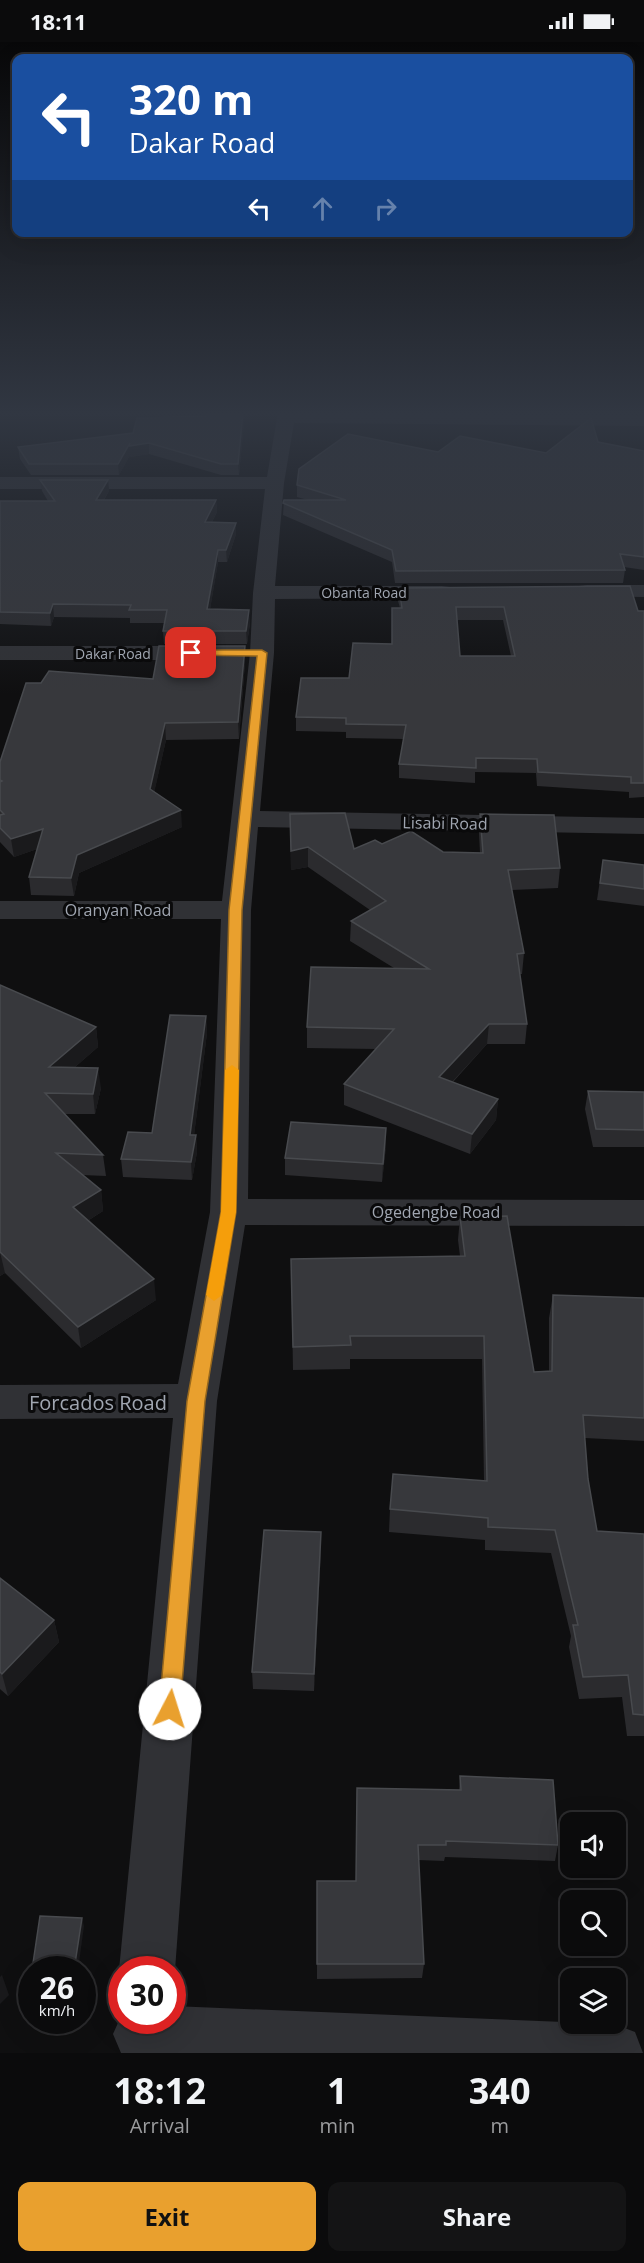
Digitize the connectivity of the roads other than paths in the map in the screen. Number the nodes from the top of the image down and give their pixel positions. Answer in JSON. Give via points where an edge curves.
{"nodes":[{"id":1,"x":273,"y":506,"type":"edge"},
{"id":2,"x":565,"y":591,"type":"edge"},
{"id":3,"x":644,"y":591,"type":"edge"},
{"id":4,"x":461,"y":592,"type":"edge"},
{"id":5,"x":264,"y":593,"type":"junction"},
{"id":6,"x":0,"y":653,"type":"edge"},
{"id":7,"x":242,"y":653,"type":"junction"},
{"id":8,"x":246,"y":819,"type":"junction"},
{"id":9,"x":644,"y":826,"type":"edge"},
{"id":10,"x":0,"y":910,"type":"edge"},
{"id":11,"x":236,"y":910,"type":"junction"},
{"id":12,"x":229,"y":1212,"type":"junction"},
{"id":13,"x":644,"y":1213,"type":"edge"},
{"id":14,"x":196,"y":1401,"type":"junction"},
{"id":15,"x":0,"y":1402,"type":"edge"},
{"id":16,"x":148,"y":1956,"type":"edge"},
{"id":17,"x":141,"y":2036,"type":"edge"},
{"id":18,"x":614,"y":2053,"type":"edge"}],
"edges":[{"from":1,"to":5,"type":"street"},
{"from":2,"to":3,"type":"street"},
{"from":4,"to":5,"type":"street","name":"Obanta Road"},
{"from":5,"to":7,"type":"street"},
{"from":6,"to":7,"type":"street","name":"Dakar Road"},
{"from":7,"to":8,"type":"street"},
{"from":8,"to":9,"type":"street","name":"Lisabi Road"},
{"from":8,"to":11,"type":"street"},
{"from":10,"to":11,"type":"street","name":"Oranyan Road"},
{"from":11,"to":12,"type":"street"},
{"from":12,"to":13,"type":"street","name":"Ogedengbe Road"},
{"from":12,"to":14,"type":"street"},
{"from":14,"to":15,"type":"street","name":"Forcados Road"},
{"from":14,"to":16,"type":"street"},
{"from":17,"to":18,"type":"street"}]}
